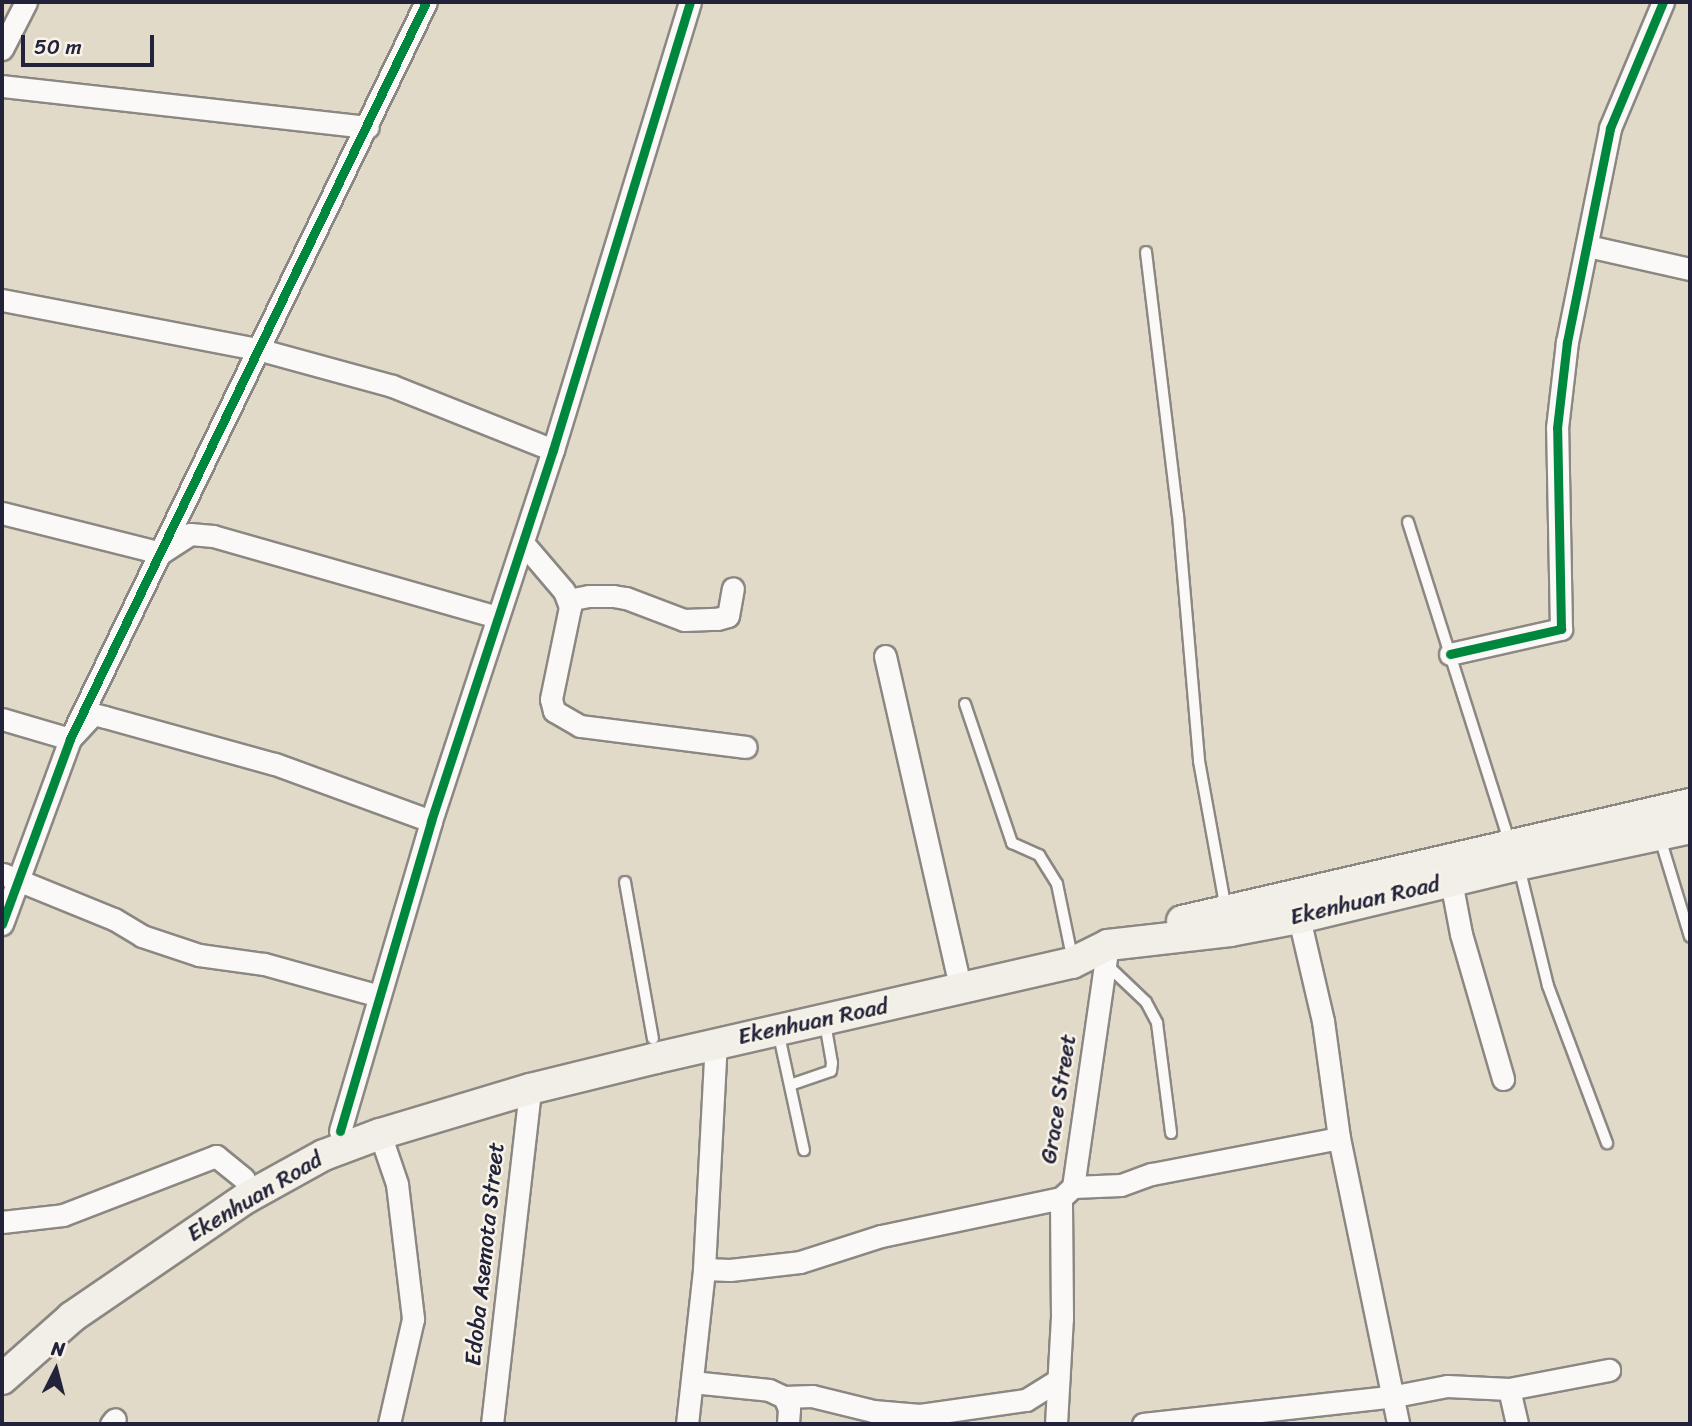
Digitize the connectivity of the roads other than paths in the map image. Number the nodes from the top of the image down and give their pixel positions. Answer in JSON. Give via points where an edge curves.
{"nodes":[{"id":1,"x":26,"y":2,"type":"edge"},
{"id":2,"x":426,"y":2,"type":"edge"},
{"id":3,"x":690,"y":2,"type":"edge"},
{"id":4,"x":1663,"y":2,"type":"edge"},
{"id":5,"x":2,"y":49,"type":"edge"},
{"id":6,"x":2,"y":86,"type":"edge"},
{"id":7,"x":368,"y":127,"type":"junction"},
{"id":8,"x":1588,"y":246,"type":"junction"},
{"id":9,"x":1146,"y":252,"type":"dead end"},
{"id":10,"x":1690,"y":270,"type":"edge"},
{"id":11,"x":2,"y":300,"type":"edge"},
{"id":12,"x":257,"y":349,"type":"junction"},
{"id":13,"x":553,"y":450,"type":"junction"},
{"id":14,"x":2,"y":513,"type":"edge"},
{"id":15,"x":1408,"y":522,"type":"dead end"},
{"id":16,"x":523,"y":543,"type":"junction"},
{"id":17,"x":161,"y":553,"type":"junction"},
{"id":18,"x":733,"y":588,"type":"dead end"},
{"id":19,"x":568,"y":600,"type":"junction"},
{"id":20,"x":497,"y":617,"type":"junction"},
{"id":21,"x":1450,"y":654,"type":"junction"},
{"id":22,"x":885,"y":656,"type":"dead end"},
{"id":23,"x":965,"y":704,"type":"dead end"},
{"id":24,"x":2,"y":719,"type":"edge"},
{"id":25,"x":70,"y":739,"type":"junction"},
{"id":26,"x":746,"y":747,"type":"dead end"},
{"id":27,"x":1690,"y":804,"type":"edge"},
{"id":28,"x":431,"y":821,"type":"junction"},
{"id":29,"x":1690,"y":828,"type":"edge"},
{"id":30,"x":1659,"y":835,"type":"junction"},
{"id":31,"x":1514,"y":855,"type":"junction"},
{"id":32,"x":4,"y":874,"type":"dead end"},
{"id":33,"x":1451,"y":881,"type":"junction"},
{"id":34,"x":625,"y":882,"type":"dead end"},
{"id":35,"x":1226,"y":910,"type":"junction"},
{"id":36,"x":1299,"y":918,"type":"junction"},
{"id":37,"x":2,"y":924,"type":"edge"},
{"id":38,"x":1690,"y":937,"type":"edge"},
{"id":39,"x":1070,"y":947,"type":"junction"},
{"id":40,"x":1107,"y":955,"type":"junction"},
{"id":41,"x":957,"y":972,"type":"junction"},
{"id":42,"x":379,"y":996,"type":"junction"},
{"id":43,"x":824,"y":1019,"type":"junction"},
{"id":44,"x":778,"y":1029,"type":"junction"},
{"id":45,"x":653,"y":1038,"type":"junction"},
{"id":46,"x":716,"y":1043,"type":"junction"},
{"id":47,"x":1503,"y":1079,"type":"dead end"},
{"id":48,"x":790,"y":1084,"type":"junction"},
{"id":49,"x":530,"y":1089,"type":"junction"},
{"id":50,"x":340,"y":1131,"type":"junction"},
{"id":51,"x":1171,"y":1133,"type":"dead end"},
{"id":52,"x":380,"y":1134,"type":"junction"},
{"id":53,"x":1339,"y":1138,"type":"junction"},
{"id":54,"x":1607,"y":1143,"type":"dead end"},
{"id":55,"x":804,"y":1150,"type":"dead end"},
{"id":56,"x":244,"y":1179,"type":"junction"},
{"id":57,"x":1067,"y":1192,"type":"junction"},
{"id":58,"x":2,"y":1222,"type":"edge"},
{"id":59,"x":704,"y":1269,"type":"junction"},
{"id":60,"x":2,"y":1352,"type":"edge"},
{"id":61,"x":1609,"y":1370,"type":"dead end"},
{"id":62,"x":2,"y":1379,"type":"edge"},
{"id":63,"x":1058,"y":1380,"type":"junction"},
{"id":64,"x":692,"y":1382,"type":"junction"},
{"id":65,"x":1509,"y":1389,"type":"junction"},
{"id":66,"x":784,"y":1396,"type":"junction"},
{"id":67,"x":1395,"y":1396,"type":"junction"},
{"id":68,"x":1060,"y":1423,"type":"edge"},
{"id":69,"x":389,"y":1424,"type":"edge"},
{"id":70,"x":492,"y":1424,"type":"edge"},
{"id":71,"x":687,"y":1424,"type":"edge"},
{"id":72,"x":788,"y":1424,"type":"edge"},
{"id":73,"x":1143,"y":1424,"type":"edge"},
{"id":74,"x":1398,"y":1424,"type":"edge"},
{"id":75,"x":1517,"y":1424,"type":"edge"}],
"edges":[{"from":1,"to":5,"type":"street"},
{"from":2,"to":7,"type":"street"},
{"from":3,"to":13,"type":"street"},
{"from":4,"to":8,"type":"street","via":[[1610,128]]},
{"from":6,"to":7,"type":"street"},
{"from":7,"to":12,"type":"street"},
{"from":8,"to":10,"type":"street"},
{"from":8,"to":21,"type":"street","via":[[1567,342],[1557,428],[1561,629]]},
{"from":9,"to":35,"type":"lane","via":[[1178,515],[1199,761]]},
{"from":11,"to":12,"type":"street"},
{"from":12,"to":13,"type":"street","via":[[392,386]]},
{"from":12,"to":17,"type":"street"},
{"from":13,"to":16,"type":"street"},
{"from":14,"to":17,"type":"street"},
{"from":15,"to":21,"type":"lane"},
{"from":16,"to":19,"type":"street"},
{"from":16,"to":20,"type":"street"},
{"from":17,"to":20,"type":"street","via":[[190,534],[213,536]]},
{"from":17,"to":25,"type":"street"},
{"from":18,"to":19,"type":"street","via":[[728,616],[717,619],[684,620],[613,596]]},
{"from":19,"to":26,"type":"street","via":[[551,699],[554,711],[580,726]]},
{"from":20,"to":28,"type":"street"},
{"from":21,"to":31,"type":"lane"},
{"from":22,"to":41,"type":"street"},
{"from":23,"to":39,"type":"lane","via":[[1012,843],[1039,855],[1057,884]]},
{"from":24,"to":25,"type":"street"},
{"from":25,"to":28,"type":"street","via":[[93,715],[105,717],[275,764]]},
{"from":25,"to":37,"type":"street"},
{"from":27,"to":31,"type":"main road","name":"Ekenhuan Road"},
{"from":28,"to":42,"type":"street"},
{"from":29,"to":30,"type":"main road","name":"Ekenhuan Road"},
{"from":30,"to":31,"type":"main road","name":"Ekenhuan Road"},
{"from":30,"to":38,"type":"lane"},
{"from":31,"to":33,"type":"main road","name":"Ekenhuan Road"},
{"from":31,"to":35,"type":"main road","name":"Ekenhuan Road"},
{"from":31,"to":54,"type":"lane","via":[[1548,986]]},
{"from":32,"to":42,"type":"street","via":[[114,919],[142,936],[199,955],[264,964]]},
{"from":33,"to":36,"type":"main road","name":"Ekenhuan Road"},
{"from":33,"to":47,"type":"street","via":[[1461,934]]},
{"from":34,"to":45,"type":"lane"},
{"from":35,"to":39,"type":"main road","name":"Ekenhuan Road"},
{"from":36,"to":40,"type":"main road","name":"Ekenhuan Road"},
{"from":36,"to":53,"type":"street","via":[[1323,1021]]},
{"from":39,"to":41,"type":"main road","name":"Ekenhuan Road"},
{"from":40,"to":43,"type":"main road","name":"Ekenhuan Road"},
{"from":40,"to":51,"type":"lane","via":[[1146,1002],[1157,1023]]},
{"from":40,"to":57,"type":"street","name":"Grace Street"},
{"from":41,"to":45,"type":"main road","name":"Ekenhuan Road"},
{"from":42,"to":50,"type":"street"},
{"from":43,"to":44,"type":"main road","name":"Ekenhuan Road"},
{"from":43,"to":48,"type":"lane","via":[[831,1071]]},
{"from":44,"to":46,"type":"main road","name":"Ekenhuan Road"},
{"from":44,"to":48,"type":"lane"},
{"from":45,"to":50,"type":"main road","name":"Ekenhuan Road","via":[[527,1070]]},
{"from":46,"to":49,"type":"main road","name":"Ekenhuan Road"},
{"from":46,"to":59,"type":"street"},
{"from":48,"to":55,"type":"lane"},
{"from":49,"to":52,"type":"main road","name":"Ekenhuan Road"},
{"from":49,"to":70,"type":"street","name":"Edoba Asemota Street"},
{"from":50,"to":56,"type":"main road","name":"Ekenhuan Road"},
{"from":52,"to":62,"type":"main road","name":"Ekenhuan Road","via":[[324,1155],[246,1198],[72,1317]]},
{"from":52,"to":69,"type":"street","via":[[397,1184],[412,1319]]},
{"from":53,"to":57,"type":"street","via":[[1152,1174],[1121,1185]]},
{"from":53,"to":67,"type":"street"},
{"from":56,"to":58,"type":"street","via":[[216,1156],[64,1215]]},
{"from":56,"to":60,"type":"main road","name":"Ekenhuan Road","via":[[61,1303]]},
{"from":57,"to":59,"type":"street","via":[[881,1236],[800,1262]]},
{"from":57,"to":63,"type":"street","name":"Grace Street"},
{"from":59,"to":64,"type":"street"},
{"from":61,"to":65,"type":"street"},
{"from":63,"to":66,"type":"street","via":[[1026,1400],[920,1415],[873,1411],[812,1396]]},
{"from":63,"to":68,"type":"street","name":"Grace Street"},
{"from":64,"to":66,"type":"street","via":[[769,1390]]},
{"from":64,"to":71,"type":"street"},
{"from":65,"to":67,"type":"street","via":[[1447,1386]]},
{"from":65,"to":75,"type":"street"},
{"from":66,"to":72,"type":"street"},
{"from":67,"to":73,"type":"street"},
{"from":67,"to":74,"type":"street"}]}
